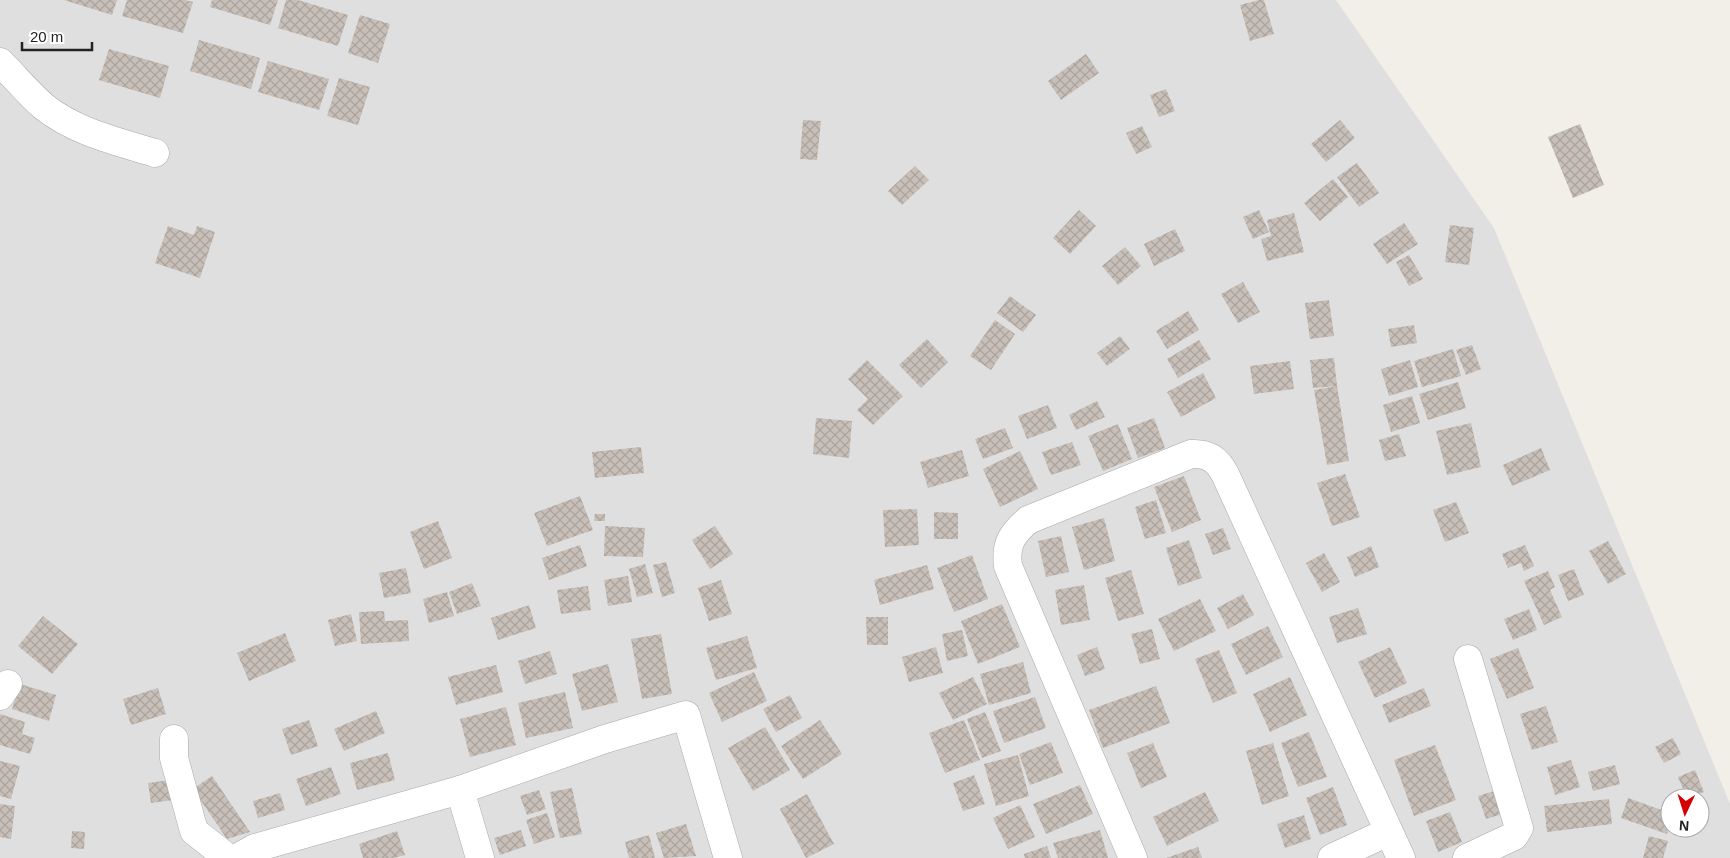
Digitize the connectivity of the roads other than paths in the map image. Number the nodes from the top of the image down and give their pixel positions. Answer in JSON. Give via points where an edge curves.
{"nodes":[{"id":1,"x":0,"y":62,"type":"edge"},
{"id":2,"x":155,"y":153,"type":"dead end"},
{"id":3,"x":1468,"y":659,"type":"dead end"},
{"id":4,"x":174,"y":739,"type":"dead end"},
{"id":5,"x":460,"y":790,"type":"junction"},
{"id":6,"x":1388,"y":832,"type":"junction"},
{"id":7,"x":228,"y":858,"type":"edge"},
{"id":8,"x":236,"y":858,"type":"edge"},
{"id":9,"x":480,"y":858,"type":"edge"},
{"id":10,"x":728,"y":858,"type":"edge"},
{"id":11,"x":1133,"y":858,"type":"edge"},
{"id":12,"x":1332,"y":858,"type":"edge"},
{"id":13,"x":1401,"y":858,"type":"edge"},
{"id":14,"x":1468,"y":858,"type":"edge"}],
"edges":[{"from":1,"to":2,"type":"street","via":[[43,106],[64,120],[88,133]]},
{"from":3,"to":14,"type":"street","via":[[1520,828],[1514,836]]},
{"from":4,"to":7,"type":"street","via":[[174,758],[194,831]]},
{"from":5,"to":8,"type":"street","via":[[254,848]]},
{"from":5,"to":9,"type":"street"},
{"from":5,"to":10,"type":"street","via":[[605,739],[686,715]]},
{"from":6,"to":11,"type":"street","via":[[1225,474],[1213,458],[1191,454],[1028,520],[1008,542],[1006,553],[1008,566]]},
{"from":6,"to":12,"type":"street"},
{"from":6,"to":13,"type":"street"}]}
